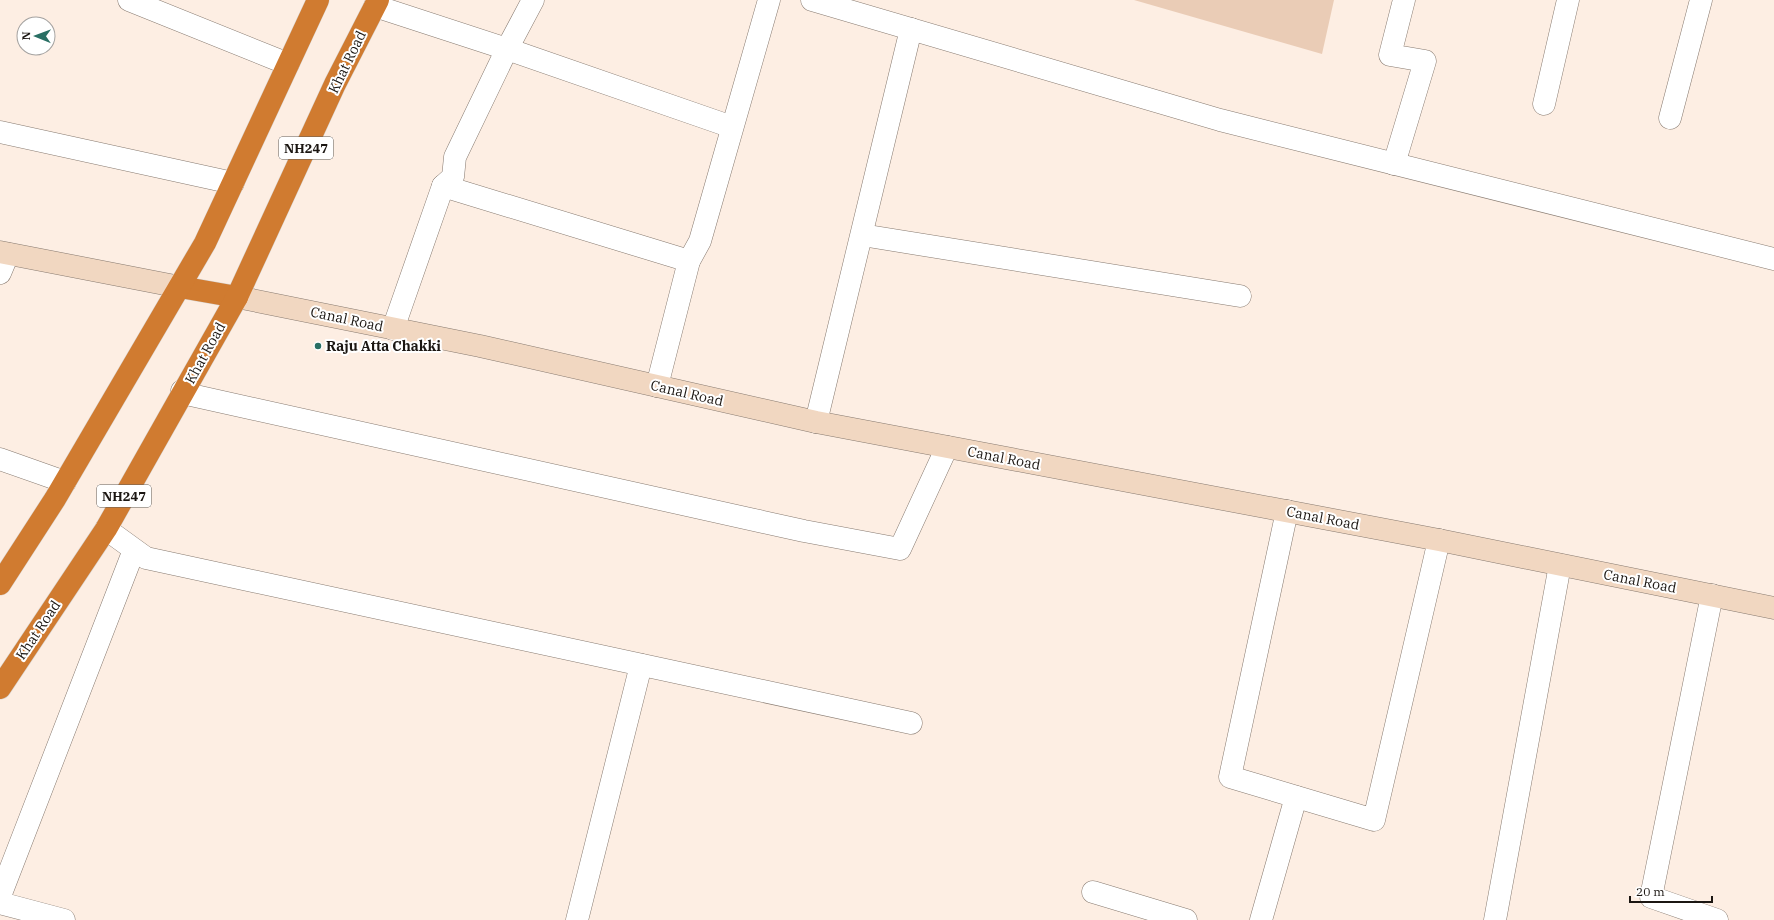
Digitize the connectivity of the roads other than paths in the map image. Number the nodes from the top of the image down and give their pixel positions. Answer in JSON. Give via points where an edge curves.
{"nodes":[{"id":1,"x":129,"y":0,"type":"edge"},
{"id":2,"x":318,"y":0,"type":"edge"},
{"id":3,"x":533,"y":0,"type":"edge"},
{"id":4,"x":769,"y":0,"type":"edge"},
{"id":5,"x":812,"y":0,"type":"edge"},
{"id":6,"x":1404,"y":0,"type":"edge"},
{"id":7,"x":1568,"y":0,"type":"edge"},
{"id":8,"x":1700,"y":0,"type":"edge"},
{"id":9,"x":377,"y":3,"type":"edge"},
{"id":10,"x":911,"y":29,"type":"junction"},
{"id":11,"x":507,"y":49,"type":"junction"},
{"id":12,"x":288,"y":64,"type":"junction"},
{"id":13,"x":1544,"y":104,"type":"dead end"},
{"id":14,"x":1670,"y":118,"type":"dead end"},
{"id":15,"x":732,"y":128,"type":"junction"},
{"id":16,"x":0,"y":132,"type":"edge"},
{"id":17,"x":1394,"y":164,"type":"junction"},
{"id":18,"x":233,"y":183,"type":"junction"},
{"id":19,"x":443,"y":186,"type":"junction"},
{"id":20,"x":862,"y":235,"type":"junction"},
{"id":21,"x":1774,"y":259,"type":"edge"},
{"id":22,"x":3,"y":260,"type":"edge"},
{"id":23,"x":689,"y":261,"type":"junction"},
{"id":24,"x":180,"y":287,"type":"junction"},
{"id":25,"x":1240,"y":296,"type":"dead end"},
{"id":26,"x":237,"y":297,"type":"junction"},
{"id":27,"x":394,"y":329,"type":"junction"},
{"id":28,"x":657,"y":386,"type":"junction"},
{"id":29,"x":182,"y":392,"type":"junction"},
{"id":30,"x":816,"y":422,"type":"junction"},
{"id":31,"x":947,"y":447,"type":"junction"},
{"id":32,"x":0,"y":458,"type":"edge"},
{"id":33,"x":65,"y":482,"type":"junction"},
{"id":34,"x":1287,"y":511,"type":"junction"},
{"id":35,"x":106,"y":529,"type":"junction"},
{"id":36,"x":1439,"y":540,"type":"junction"},
{"id":37,"x":134,"y":550,"type":"junction"},
{"id":38,"x":1560,"y":565,"type":"junction"},
{"id":39,"x":0,"y":584,"type":"edge"},
{"id":40,"x":1712,"y":595,"type":"junction"},
{"id":41,"x":1774,"y":608,"type":"edge"},
{"id":42,"x":641,"y":665,"type":"junction"},
{"id":43,"x":0,"y":688,"type":"edge"},
{"id":44,"x":911,"y":723,"type":"dead end"},
{"id":45,"x":1296,"y":797,"type":"junction"},
{"id":46,"x":1093,"y":892,"type":"dead end"},
{"id":47,"x":0,"y":896,"type":"edge"},
{"id":48,"x":0,"y":903,"type":"edge"},
{"id":49,"x":64,"y":920,"type":"edge"},
{"id":50,"x":577,"y":920,"type":"edge"},
{"id":51,"x":1186,"y":920,"type":"edge"},
{"id":52,"x":1261,"y":920,"type":"edge"},
{"id":53,"x":1495,"y":920,"type":"edge"},
{"id":54,"x":1717,"y":920,"type":"edge"}],
"edges":[{"from":1,"to":12,"type":"street"},
{"from":2,"to":12,"type":"highway"},
{"from":3,"to":11,"type":"street"},
{"from":4,"to":15,"type":"street"},
{"from":5,"to":10,"type":"street"},
{"from":6,"to":17,"type":"street","via":[[1390,55],[1425,61]]},
{"from":7,"to":13,"type":"street"},
{"from":8,"to":14,"type":"street"},
{"from":9,"to":11,"type":"street"},
{"from":9,"to":26,"type":"highway","name":"Khat Road","number":"NH247","via":[[335,84]]},
{"from":10,"to":17,"type":"street","via":[[1220,120]]},
{"from":10,"to":20,"type":"street"},
{"from":11,"to":15,"type":"street"},
{"from":11,"to":19,"type":"street","via":[[455,157],[453,177]]},
{"from":12,"to":18,"type":"highway"},
{"from":15,"to":23,"type":"street","via":[[700,241]]},
{"from":16,"to":18,"type":"street"},
{"from":17,"to":21,"type":"street"},
{"from":18,"to":24,"type":"highway","via":[[205,243]]},
{"from":19,"to":23,"type":"street"},
{"from":19,"to":27,"type":"street"},
{"from":20,"to":25,"type":"street"},
{"from":20,"to":30,"type":"street"},
{"from":22,"to":24,"type":"street"},
{"from":23,"to":28,"type":"street"},
{"from":24,"to":26,"type":"highway"},
{"from":24,"to":33,"type":"highway"},
{"from":26,"to":27,"type":"street","name":"Canal Road"},
{"from":26,"to":29,"type":"highway","name":"Khat Road","number":"NH247"},
{"from":27,"to":28,"type":"street","name":"Canal Road"},
{"from":28,"to":30,"type":"street","name":"Canal Road"},
{"from":29,"to":31,"type":"street","via":[[804,531],[900,549]]},
{"from":29,"to":35,"type":"highway","name":"Khat Road","number":"NH247"},
{"from":30,"to":31,"type":"street","name":"Canal Road"},
{"from":31,"to":34,"type":"street","name":"Canal Road"},
{"from":32,"to":33,"type":"street"},
{"from":33,"to":39,"type":"highway"},
{"from":34,"to":36,"type":"street","name":"Canal Road"},
{"from":34,"to":45,"type":"street","via":[[1230,777]]},
{"from":35,"to":37,"type":"street"},
{"from":35,"to":43,"type":"highway","name":"Khat Road","number":"NH247"},
{"from":36,"to":38,"type":"street","name":"Canal Road"},
{"from":36,"to":45,"type":"street","via":[[1374,820]]},
{"from":37,"to":42,"type":"street","via":[[146,558]]},
{"from":37,"to":47,"type":"street"},
{"from":38,"to":40,"type":"street","name":"Canal Road"},
{"from":38,"to":53,"type":"street"},
{"from":40,"to":41,"type":"street","name":"Canal Road"},
{"from":40,"to":54,"type":"street","via":[[1651,897]]},
{"from":42,"to":44,"type":"street"},
{"from":42,"to":50,"type":"street"},
{"from":45,"to":52,"type":"street"},
{"from":46,"to":51,"type":"street"},
{"from":48,"to":49,"type":"street"}]}
